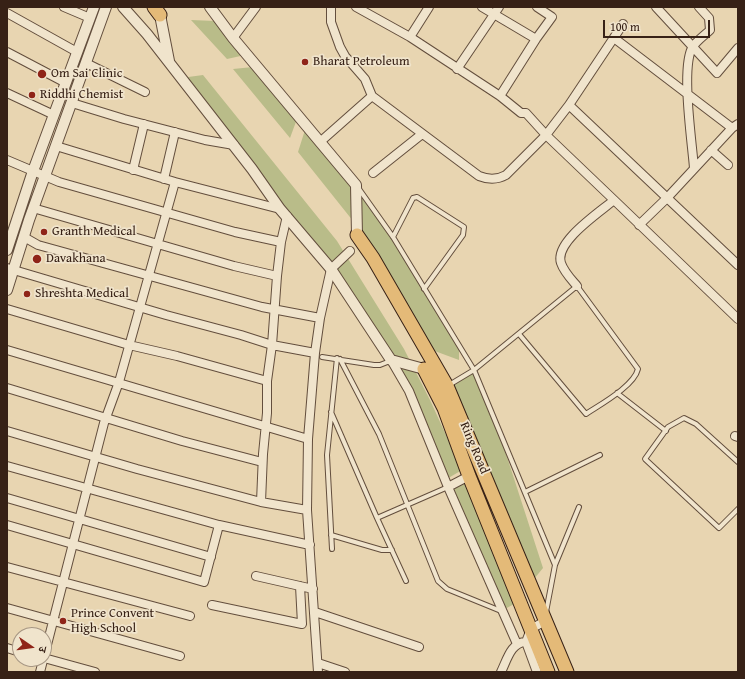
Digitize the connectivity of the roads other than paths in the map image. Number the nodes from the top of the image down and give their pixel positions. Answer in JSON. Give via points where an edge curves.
{"nodes":[{"id":1,"x":64,"y":7,"type":"edge"},
{"id":2,"x":123,"y":7,"type":"edge"},
{"id":3,"x":210,"y":7,"type":"edge"},
{"id":4,"x":256,"y":7,"type":"edge"},
{"id":5,"x":331,"y":7,"type":"edge"},
{"id":6,"x":356,"y":7,"type":"edge"},
{"id":7,"x":429,"y":7,"type":"edge"},
{"id":8,"x":482,"y":7,"type":"edge"},
{"id":9,"x":499,"y":7,"type":"edge"},
{"id":10,"x":537,"y":7,"type":"edge"},
{"id":11,"x":657,"y":7,"type":"edge"},
{"id":12,"x":699,"y":7,"type":"edge"},
{"id":13,"x":105,"y":11,"type":"edge"},
{"id":14,"x":157,"y":11,"type":"edge"},
{"id":15,"x":92,"y":12,"type":"edge"},
{"id":16,"x":7,"y":13,"type":"edge"},
{"id":17,"x":494,"y":15,"type":"junction"},
{"id":18,"x":623,"y":24,"type":"dead end"},
{"id":19,"x":410,"y":37,"type":"junction"},
{"id":20,"x":234,"y":38,"type":"junction"},
{"id":21,"x":614,"y":38,"type":"junction"},
{"id":22,"x":536,"y":39,"type":"junction"},
{"id":23,"x":693,"y":46,"type":"junction"},
{"id":24,"x":738,"y":48,"type":"edge"},
{"id":25,"x":7,"y":52,"type":"edge"},
{"id":26,"x":77,"y":52,"type":"junction"},
{"id":27,"x":170,"y":63,"type":"junction"},
{"id":28,"x":86,"y":64,"type":"junction"},
{"id":29,"x":457,"y":68,"type":"junction"},
{"id":30,"x":66,"y":83,"type":"junction"},
{"id":31,"x":77,"y":88,"type":"junction"},
{"id":32,"x":145,"y":92,"type":"dead end"},
{"id":33,"x":688,"y":94,"type":"junction"},
{"id":34,"x":8,"y":95,"type":"edge"},
{"id":35,"x":372,"y":96,"type":"junction"},
{"id":36,"x":500,"y":96,"type":"junction"},
{"id":37,"x":72,"y":103,"type":"junction"},
{"id":38,"x":570,"y":105,"type":"junction"},
{"id":39,"x":54,"y":115,"type":"junction"},
{"id":40,"x":144,"y":124,"type":"junction"},
{"id":41,"x":735,"y":126,"type":"edge"},
{"id":42,"x":175,"y":132,"type":"junction"},
{"id":43,"x":422,"y":134,"type":"junction"},
{"id":44,"x":546,"y":135,"type":"junction"},
{"id":45,"x":320,"y":142,"type":"junction"},
{"id":46,"x":234,"y":145,"type":"junction"},
{"id":47,"x":56,"y":146,"type":"junction"},
{"id":48,"x":711,"y":150,"type":"junction"},
{"id":49,"x":7,"y":160,"type":"edge"},
{"id":50,"x":728,"y":166,"type":"dead end"},
{"id":51,"x":694,"y":168,"type":"junction"},
{"id":52,"x":133,"y":170,"type":"junction"},
{"id":53,"x":33,"y":171,"type":"junction"},
{"id":54,"x":373,"y":173,"type":"dead end"},
{"id":55,"x":45,"y":176,"type":"junction"},
{"id":56,"x":164,"y":179,"type":"junction"},
{"id":57,"x":175,"y":182,"type":"junction"},
{"id":58,"x":356,"y":185,"type":"junction"},
{"id":59,"x":667,"y":198,"type":"junction"},
{"id":60,"x":614,"y":200,"type":"junction"},
{"id":61,"x":34,"y":208,"type":"junction"},
{"id":62,"x":283,"y":212,"type":"junction"},
{"id":63,"x":166,"y":213,"type":"junction"},
{"id":64,"x":639,"y":225,"type":"junction"},
{"id":65,"x":357,"y":235,"type":"joint"},
{"id":66,"x":393,"y":236,"type":"junction"},
{"id":67,"x":24,"y":237,"type":"junction"},
{"id":68,"x":281,"y":242,"type":"junction"},
{"id":69,"x":157,"y":243,"type":"junction"},
{"id":70,"x":7,"y":249,"type":"edge"},
{"id":71,"x":350,"y":251,"type":"dead end"},
{"id":72,"x":738,"y":265,"type":"edge"},
{"id":73,"x":10,"y":269,"type":"edge"},
{"id":74,"x":331,"y":269,"type":"junction"},
{"id":75,"x":148,"y":275,"type":"junction"},
{"id":76,"x":278,"y":276,"type":"junction"},
{"id":77,"x":576,"y":286,"type":"junction"},
{"id":78,"x":424,"y":288,"type":"junction"},
{"id":79,"x":7,"y":290,"type":"edge"},
{"id":80,"x":139,"y":306,"type":"junction"},
{"id":81,"x":7,"y":309,"type":"edge"},
{"id":82,"x":276,"y":310,"type":"junction"},
{"id":83,"x":320,"y":318,"type":"junction"},
{"id":84,"x":738,"y":319,"type":"edge"},
{"id":85,"x":519,"y":334,"type":"junction"},
{"id":86,"x":129,"y":345,"type":"junction"},
{"id":87,"x":272,"y":345,"type":"junction"},
{"id":88,"x":7,"y":350,"type":"edge"},
{"id":89,"x":318,"y":354,"type":"junction"},
{"id":90,"x":338,"y":359,"type":"junction"},
{"id":91,"x":391,"y":360,"type":"junction"},
{"id":92,"x":424,"y":369,"type":"joint"},
{"id":93,"x":474,"y":370,"type":"junction"},
{"id":94,"x":119,"y":382,"type":"junction"},
{"id":95,"x":267,"y":382,"type":"junction"},
{"id":96,"x":447,"y":386,"type":"junction"},
{"id":97,"x":7,"y":388,"type":"edge"},
{"id":98,"x":617,"y":393,"type":"junction"},
{"id":99,"x":331,"y":411,"type":"junction"},
{"id":100,"x":106,"y":418,"type":"junction"},
{"id":101,"x":266,"y":425,"type":"junction"},
{"id":102,"x":7,"y":431,"type":"edge"},
{"id":103,"x":666,"y":431,"type":"junction"},
{"id":104,"x":308,"y":439,"type":"junction"},
{"id":105,"x":600,"y":455,"type":"dead end"},
{"id":106,"x":96,"y":457,"type":"junction"},
{"id":107,"x":262,"y":462,"type":"junction"},
{"id":108,"x":738,"y":462,"type":"edge"},
{"id":109,"x":7,"y":466,"type":"edge"},
{"id":110,"x":469,"y":476,"type":"junction"},
{"id":111,"x":448,"y":487,"type":"junction"},
{"id":112,"x":88,"y":488,"type":"junction"},
{"id":113,"x":525,"y":492,"type":"junction"},
{"id":114,"x":7,"y":498,"type":"edge"},
{"id":115,"x":261,"y":502,"type":"junction"},
{"id":116,"x":408,"y":505,"type":"junction"},
{"id":117,"x":579,"y":507,"type":"dead end"},
{"id":118,"x":738,"y":509,"type":"edge"},
{"id":119,"x":307,"y":510,"type":"junction"},
{"id":120,"x":378,"y":518,"type":"junction"},
{"id":121,"x":80,"y":520,"type":"junction"},
{"id":122,"x":7,"y":525,"type":"edge"},
{"id":123,"x":219,"y":525,"type":"junction"},
{"id":124,"x":331,"y":534,"type":"junction"},
{"id":125,"x":73,"y":544,"type":"junction"},
{"id":126,"x":310,"y":545,"type":"junction"},
{"id":127,"x":332,"y":549,"type":"dead end"},
{"id":128,"x":392,"y":550,"type":"junction"},
{"id":129,"x":211,"y":557,"type":"junction"},
{"id":130,"x":555,"y":565,"type":"junction"},
{"id":131,"x":7,"y":567,"type":"edge"},
{"id":132,"x":256,"y":576,"type":"dead end"},
{"id":133,"x":406,"y":581,"type":"dead end"},
{"id":134,"x":62,"y":582,"type":"junction"},
{"id":135,"x":300,"y":586,"type":"junction"},
{"id":136,"x":313,"y":589,"type":"junction"},
{"id":137,"x":212,"y":604,"type":"dead end"},
{"id":138,"x":7,"y":608,"type":"edge"},
{"id":139,"x":501,"y":611,"type":"junction"},
{"id":140,"x":315,"y":612,"type":"junction"},
{"id":141,"x":190,"y":616,"type":"dead end"},
{"id":142,"x":53,"y":620,"type":"junction"},
{"id":143,"x":545,"y":621,"type":"junction"},
{"id":144,"x":302,"y":624,"type":"junction"},
{"id":145,"x":51,"y":627,"type":"edge"},
{"id":146,"x":316,"y":627,"type":"junction"},
{"id":147,"x":531,"y":629,"type":"junction"},
{"id":148,"x":526,"y":642,"type":"junction"},
{"id":149,"x":517,"y":644,"type":"junction"},
{"id":150,"x":419,"y":647,"type":"dead end"},
{"id":151,"x":180,"y":656,"type":"dead end"},
{"id":152,"x":52,"y":660,"type":"edge"},
{"id":153,"x":318,"y":663,"type":"junction"},
{"id":154,"x":95,"y":672,"type":"edge"},
{"id":155,"x":318,"y":672,"type":"edge"},
{"id":156,"x":345,"y":672,"type":"edge"},
{"id":157,"x":501,"y":672,"type":"edge"},
{"id":158,"x":537,"y":672,"type":"edge"},
{"id":159,"x":548,"y":672,"type":"edge"},
{"id":160,"x":567,"y":672,"type":"edge"}],
"edges":[{"from":1,"to":15,"type":"street"},
{"from":2,"to":27,"type":"street"},
{"from":3,"to":20,"type":"street"},
{"from":4,"to":20,"type":"street"},
{"from":5,"to":35,"type":"street","via":[[331,22],[340,47],[365,79]]},
{"from":6,"to":19,"type":"street"},
{"from":7,"to":19,"type":"street"},
{"from":8,"to":17,"type":"street"},
{"from":9,"to":17,"type":"street"},
{"from":10,"to":22,"type":"street","via":[[552,17]]},
{"from":11,"to":23,"type":"street"},
{"from":12,"to":23,"type":"street","via":[[709,18],[710,30]]},
{"from":13,"to":15,"type":"street"},
{"from":13,"to":28,"type":"street"},
{"from":14,"to":27,"type":"street"},
{"from":15,"to":26,"type":"street"},
{"from":16,"to":26,"type":"street"},
{"from":17,"to":22,"type":"street"},
{"from":17,"to":29,"type":"street"},
{"from":18,"to":21,"type":"street"},
{"from":19,"to":29,"type":"street"},
{"from":20,"to":45,"type":"street"},
{"from":21,"to":33,"type":"street"},
{"from":21,"to":38,"type":"street"},
{"from":22,"to":36,"type":"street"},
{"from":23,"to":24,"type":"street","via":[[717,72]]},
{"from":23,"to":33,"type":"street","via":[[689,56]]},
{"from":25,"to":30,"type":"street"},
{"from":26,"to":30,"type":"street"},
{"from":27,"to":46,"type":"street"},
{"from":28,"to":31,"type":"street"},
{"from":28,"to":32,"type":"street"},
{"from":29,"to":36,"type":"street"},
{"from":30,"to":31,"type":"street"},
{"from":30,"to":39,"type":"street"},
{"from":31,"to":37,"type":"street"},
{"from":33,"to":41,"type":"street"},
{"from":33,"to":51,"type":"street"},
{"from":34,"to":39,"type":"street"},
{"from":35,"to":43,"type":"street"},
{"from":35,"to":45,"type":"street"},
{"from":36,"to":44,"type":"street","via":[[521,113],[526,113]]},
{"from":37,"to":40,"type":"street"},
{"from":37,"to":47,"type":"street"},
{"from":38,"to":44,"type":"street"},
{"from":38,"to":59,"type":"street"},
{"from":39,"to":53,"type":"street"},
{"from":40,"to":42,"type":"street"},
{"from":40,"to":52,"type":"street"},
{"from":41,"to":48,"type":"street"},
{"from":42,"to":46,"type":"street"},
{"from":42,"to":56,"type":"street"},
{"from":43,"to":44,"type":"street","via":[[479,176],[492,179],[506,175]]},
{"from":43,"to":54,"type":"street"},
{"from":44,"to":60,"type":"street"},
{"from":45,"to":58,"type":"street"},
{"from":46,"to":62,"type":"street"},
{"from":47,"to":52,"type":"street"},
{"from":47,"to":55,"type":"street"},
{"from":48,"to":50,"type":"street"},
{"from":48,"to":51,"type":"street"},
{"from":49,"to":53,"type":"street"},
{"from":51,"to":59,"type":"street"},
{"from":52,"to":56,"type":"street"},
{"from":53,"to":55,"type":"street"},
{"from":53,"to":70,"type":"street"},
{"from":55,"to":61,"type":"street"},
{"from":55,"to":63,"type":"street"},
{"from":56,"to":57,"type":"street"},
{"from":57,"to":62,"type":"street"},
{"from":57,"to":63,"type":"street"},
{"from":58,"to":65,"type":"street"},
{"from":58,"to":66,"type":"lane"},
{"from":59,"to":64,"type":"street"},
{"from":59,"to":72,"type":"street"},
{"from":60,"to":64,"type":"street"},
{"from":60,"to":77,"type":"street","via":[[568,239],[562,248],[561,262]]},
{"from":61,"to":67,"type":"street"},
{"from":61,"to":69,"type":"street"},
{"from":62,"to":68,"type":"street"},
{"from":62,"to":74,"type":"street"},
{"from":63,"to":68,"type":"street"},
{"from":63,"to":69,"type":"street"},
{"from":64,"to":84,"type":"street"},
{"from":65,"to":96,"type":"main road","name":"Ring Road"},
{"from":66,"to":78,"type":"lane"},
{"from":66,"to":78,"type":"lane","via":[[413,198],[417,197],[464,227],[463,235]]},
{"from":67,"to":73,"type":"street"},
{"from":67,"to":75,"type":"street","via":[[38,245]]},
{"from":68,"to":76,"type":"street"},
{"from":69,"to":75,"type":"street"},
{"from":69,"to":76,"type":"street"},
{"from":71,"to":74,"type":"street"},
{"from":73,"to":79,"type":"street"},
{"from":73,"to":80,"type":"street"},
{"from":74,"to":83,"type":"street"},
{"from":74,"to":91,"type":"street"},
{"from":75,"to":80,"type":"street"},
{"from":75,"to":82,"type":"street"},
{"from":76,"to":82,"type":"street"},
{"from":77,"to":85,"type":"lane"},
{"from":77,"to":98,"type":"lane","via":[[638,369],[633,379]]},
{"from":78,"to":93,"type":"lane"},
{"from":80,"to":86,"type":"street"},
{"from":80,"to":87,"type":"street"},
{"from":81,"to":86,"type":"street"},
{"from":82,"to":83,"type":"street"},
{"from":82,"to":87,"type":"street"},
{"from":83,"to":89,"type":"street"},
{"from":85,"to":93,"type":"lane"},
{"from":85,"to":98,"type":"lane","via":[[586,414]]},
{"from":86,"to":94,"type":"street"},
{"from":86,"to":95,"type":"street"},
{"from":87,"to":89,"type":"street"},
{"from":87,"to":95,"type":"street"},
{"from":88,"to":94,"type":"street"},
{"from":89,"to":90,"type":"lane"},
{"from":89,"to":104,"type":"street"},
{"from":90,"to":91,"type":"lane","via":[[374,365]]},
{"from":90,"to":99,"type":"lane"},
{"from":90,"to":116,"type":"lane","via":[[379,434]]},
{"from":91,"to":92,"type":"street"},
{"from":91,"to":111,"type":"street","via":[[409,391]]},
{"from":92,"to":110,"type":"main road","name":"Ring Road","via":[[444,408]]},
{"from":93,"to":96,"type":"lane"},
{"from":93,"to":113,"type":"lane"},
{"from":94,"to":100,"type":"street"},
{"from":94,"to":101,"type":"street"},
{"from":95,"to":101,"type":"street"},
{"from":96,"to":143,"type":"main road","name":"Ring Road"},
{"from":97,"to":100,"type":"street"},
{"from":98,"to":103,"type":"lane"},
{"from":99,"to":120,"type":"lane"},
{"from":99,"to":124,"type":"lane","via":[[327,455]]},
{"from":100,"to":106,"type":"street"},
{"from":100,"to":107,"type":"street"},
{"from":101,"to":104,"type":"street"},
{"from":101,"to":107,"type":"street"},
{"from":102,"to":106,"type":"street"},
{"from":103,"to":108,"type":"lane","via":[[684,418],[696,424]]},
{"from":103,"to":118,"type":"lane","via":[[645,459],[719,528]]},
{"from":104,"to":119,"type":"street"},
{"from":105,"to":113,"type":"lane"},
{"from":106,"to":112,"type":"street"},
{"from":106,"to":115,"type":"street"},
{"from":107,"to":115,"type":"street"},
{"from":109,"to":112,"type":"street"},
{"from":110,"to":111,"type":"street"},
{"from":110,"to":147,"type":"main road","name":"Ring Road"},
{"from":111,"to":116,"type":"lane"},
{"from":111,"to":139,"type":"street"},
{"from":112,"to":121,"type":"street"},
{"from":112,"to":123,"type":"street"},
{"from":113,"to":130,"type":"lane"},
{"from":114,"to":121,"type":"street"},
{"from":115,"to":119,"type":"street"},
{"from":116,"to":120,"type":"lane"},
{"from":116,"to":139,"type":"lane","via":[[440,584]]},
{"from":117,"to":130,"type":"lane"},
{"from":119,"to":126,"type":"street"},
{"from":120,"to":128,"type":"lane"},
{"from":121,"to":125,"type":"street"},
{"from":121,"to":129,"type":"street"},
{"from":122,"to":125,"type":"street"},
{"from":123,"to":126,"type":"street"},
{"from":123,"to":129,"type":"street"},
{"from":124,"to":127,"type":"lane"},
{"from":124,"to":128,"type":"lane","via":[[382,550]]},
{"from":125,"to":129,"type":"street","via":[[204,582]]},
{"from":125,"to":134,"type":"street"},
{"from":126,"to":136,"type":"street"},
{"from":128,"to":133,"type":"lane"},
{"from":130,"to":143,"type":"lane"},
{"from":131,"to":134,"type":"street"},
{"from":132,"to":135,"type":"street"},
{"from":134,"to":141,"type":"street"},
{"from":134,"to":142,"type":"street"},
{"from":135,"to":136,"type":"street"},
{"from":135,"to":144,"type":"street"},
{"from":136,"to":140,"type":"street"},
{"from":137,"to":144,"type":"street"},
{"from":138,"to":142,"type":"street"},
{"from":139,"to":149,"type":"street"},
{"from":140,"to":146,"type":"street"},
{"from":140,"to":150,"type":"street"},
{"from":142,"to":145,"type":"street"},
{"from":142,"to":151,"type":"street"},
{"from":143,"to":147,"type":"street"},
{"from":143,"to":160,"type":"main road","name":"Ring Road"},
{"from":144,"to":146,"type":"street"},
{"from":146,"to":153,"type":"street"},
{"from":147,"to":148,"type":"street"},
{"from":147,"to":159,"type":"main road","name":"Ring Road"},
{"from":148,"to":149,"type":"street"},
{"from":148,"to":158,"type":"street"},
{"from":149,"to":157,"type":"street"},
{"from":152,"to":154,"type":"street"},
{"from":153,"to":155,"type":"street"},
{"from":153,"to":156,"type":"street"}]}
